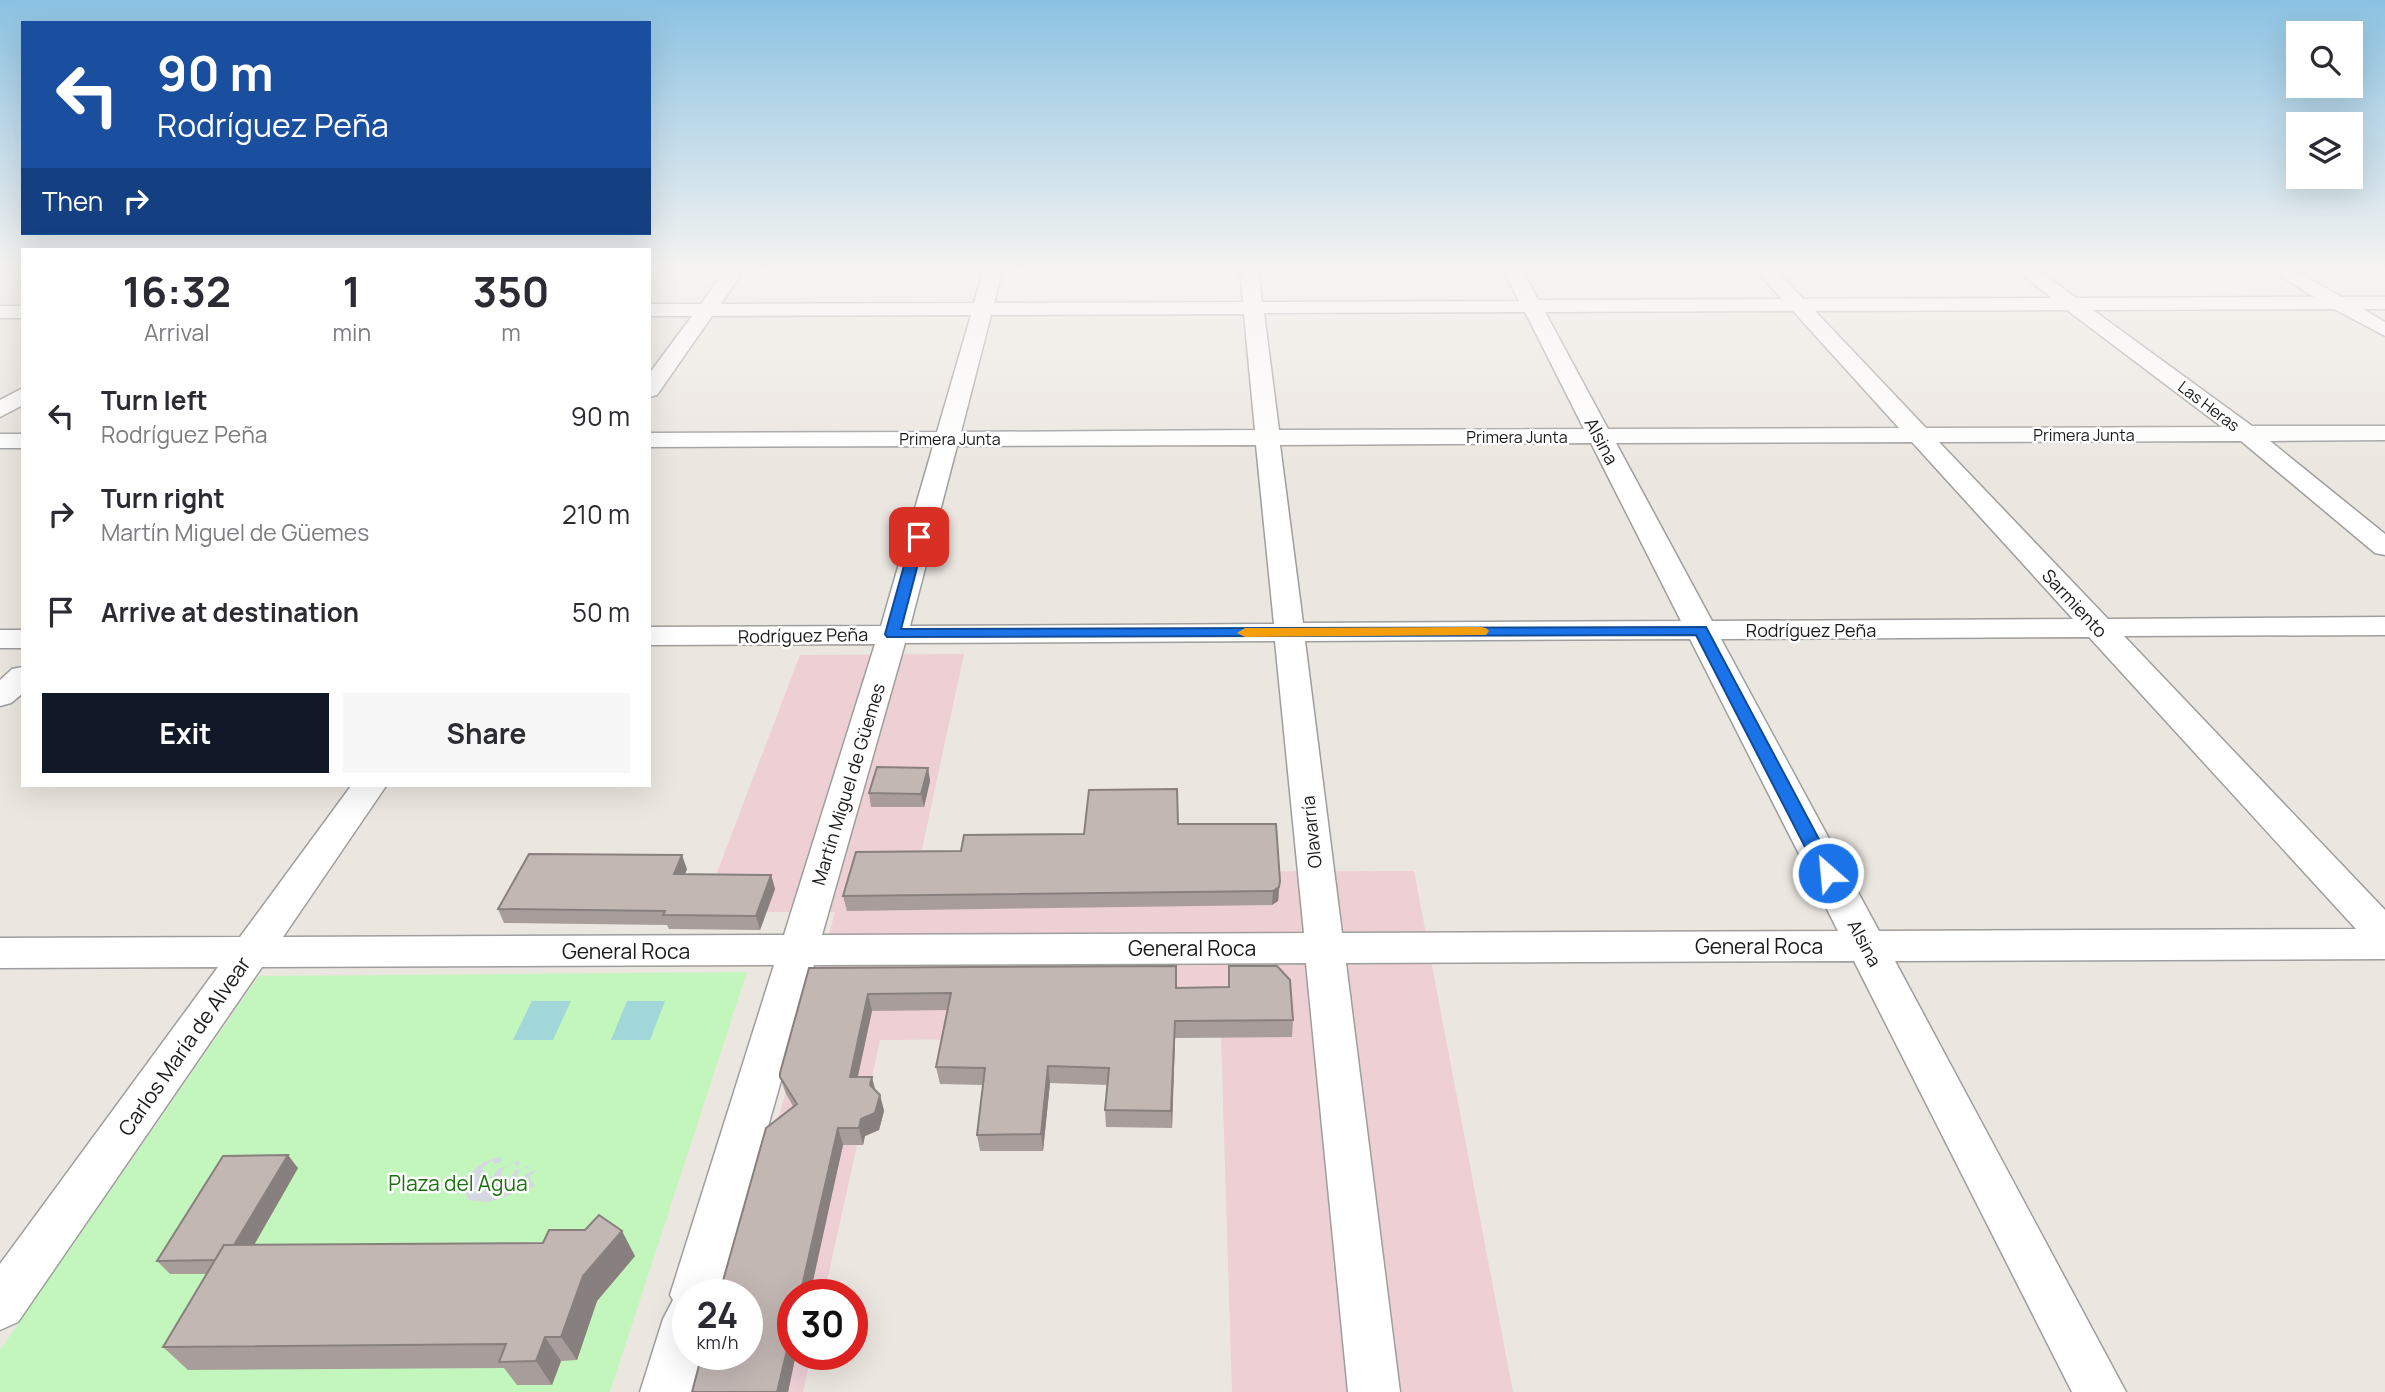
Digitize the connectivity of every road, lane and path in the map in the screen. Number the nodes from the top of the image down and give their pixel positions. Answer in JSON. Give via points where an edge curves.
{"nodes":[{"id":1,"x":688,"y":336,"type":"edge"},
{"id":2,"x":973,"y":336,"type":"edge"},
{"id":3,"x":1256,"y":336,"type":"edge"},
{"id":4,"x":1547,"y":336,"type":"edge"},
{"id":5,"x":1826,"y":336,"type":"edge"},
{"id":6,"x":2115,"y":336,"type":"edge"},
{"id":7,"x":651,"y":387,"type":"edge"},
{"id":8,"x":21,"y":396,"type":"edge"},
{"id":9,"x":0,"y":410,"type":"edge"},
{"id":10,"x":2385,"y":433,"type":"edge"},
{"id":11,"x":2248,"y":434,"type":"junction"},
{"id":12,"x":1919,"y":435,"type":"junction"},
{"id":13,"x":1600,"y":437,"type":"junction"},
{"id":14,"x":1268,"y":438,"type":"junction"},
{"id":15,"x":944,"y":439,"type":"junction"},
{"id":16,"x":651,"y":440,"type":"edge"},
{"id":17,"x":0,"y":441,"type":"edge"},
{"id":18,"x":21,"y":441,"type":"edge"},
{"id":19,"x":2385,"y":547,"type":"edge"},
{"id":20,"x":2385,"y":626,"type":"edge"},
{"id":21,"x":2098,"y":628,"type":"junction"},
{"id":22,"x":1701,"y":630,"type":"junction"},
{"id":23,"x":1289,"y":632,"type":"junction"},
{"id":24,"x":893,"y":634,"type":"junction"},
{"id":25,"x":651,"y":636,"type":"edge"},
{"id":26,"x":0,"y":639,"type":"edge"},
{"id":27,"x":21,"y":639,"type":"edge"},
{"id":28,"x":21,"y":678,"type":"edge"},
{"id":29,"x":0,"y":696,"type":"edge"},
{"id":30,"x":368,"y":787,"type":"edge"},
{"id":31,"x":2385,"y":935,"type":"edge"},
{"id":32,"x":2385,"y":944,"type":"edge"},
{"id":33,"x":1866,"y":946,"type":"junction"},
{"id":34,"x":1324,"y":948,"type":"junction"},
{"id":35,"x":798,"y":950,"type":"junction"},
{"id":36,"x":251,"y":952,"type":"junction"},
{"id":37,"x":0,"y":953,"type":"edge"},
{"id":38,"x":700,"y":1279,"type":"edge"},
{"id":39,"x":0,"y":1305,"type":"edge"},
{"id":40,"x":673,"y":1370,"type":"edge"},
{"id":41,"x":666,"y":1392,"type":"edge"},
{"id":42,"x":1374,"y":1392,"type":"edge"},
{"id":43,"x":2100,"y":1392,"type":"edge"}],
"edges":[{"from":1,"to":7,"type":"street"},
{"from":2,"to":15,"type":"street","name":"Martín Miguel de Güemes"},
{"from":3,"to":14,"type":"street","name":"Olavarría"},
{"from":4,"to":13,"type":"street","name":"Alsina"},
{"from":5,"to":12,"type":"street","name":"Sarmiento"},
{"from":6,"to":11,"type":"street","name":"Las Heras"},
{"from":8,"to":9,"type":"street"},
{"from":10,"to":11,"type":"street","name":"Primera Junta"},
{"from":11,"to":12,"type":"street","name":"Primera Junta"},
{"from":11,"to":19,"type":"street","name":"Las Heras"},
{"from":12,"to":13,"type":"street","name":"Primera Junta"},
{"from":12,"to":21,"type":"street","name":"Sarmiento"},
{"from":13,"to":14,"type":"street","name":"Primera Junta"},
{"from":13,"to":22,"type":"street","name":"Alsina"},
{"from":14,"to":15,"type":"street","name":"Primera Junta"},
{"from":14,"to":23,"type":"street","name":"Olavarría"},
{"from":15,"to":16,"type":"street","name":"Primera Junta"},
{"from":15,"to":24,"type":"street","name":"Martín Miguel de Güemes"},
{"from":17,"to":18,"type":"street"},
{"from":20,"to":21,"type":"street","name":"Rodríguez Peña"},
{"from":21,"to":22,"type":"street","name":"Rodríguez Peña"},
{"from":21,"to":31,"type":"street","name":"Sarmiento"},
{"from":22,"to":23,"type":"street","name":"Rodríguez Peña"},
{"from":22,"to":33,"type":"street","name":"Alsina"},
{"from":23,"to":24,"type":"street","name":"Rodríguez Peña"},
{"from":23,"to":34,"type":"street","name":"Olavarría"},
{"from":24,"to":25,"type":"street","name":"Rodríguez Peña"},
{"from":24,"to":35,"type":"street","name":"Martín Miguel de Güemes"},
{"from":26,"to":27,"type":"street"},
{"from":28,"to":29,"type":"street"},
{"from":30,"to":36,"type":"street","name":"Carlos María de Alvear"},
{"from":32,"to":33,"type":"street","name":"General Roca"},
{"from":33,"to":34,"type":"street","name":"General Roca"},
{"from":33,"to":43,"type":"street","name":"Alsina"},
{"from":34,"to":35,"type":"street","name":"General Roca"},
{"from":34,"to":42,"type":"street","name":"Olavarría"},
{"from":35,"to":36,"type":"street","name":"General Roca"},
{"from":35,"to":38,"type":"street","name":"Martín Miguel de Güemes"},
{"from":36,"to":37,"type":"street","name":"General Roca"},
{"from":36,"to":39,"type":"street","name":"Carlos María de Alvear"},
{"from":40,"to":41,"type":"street"}]}
